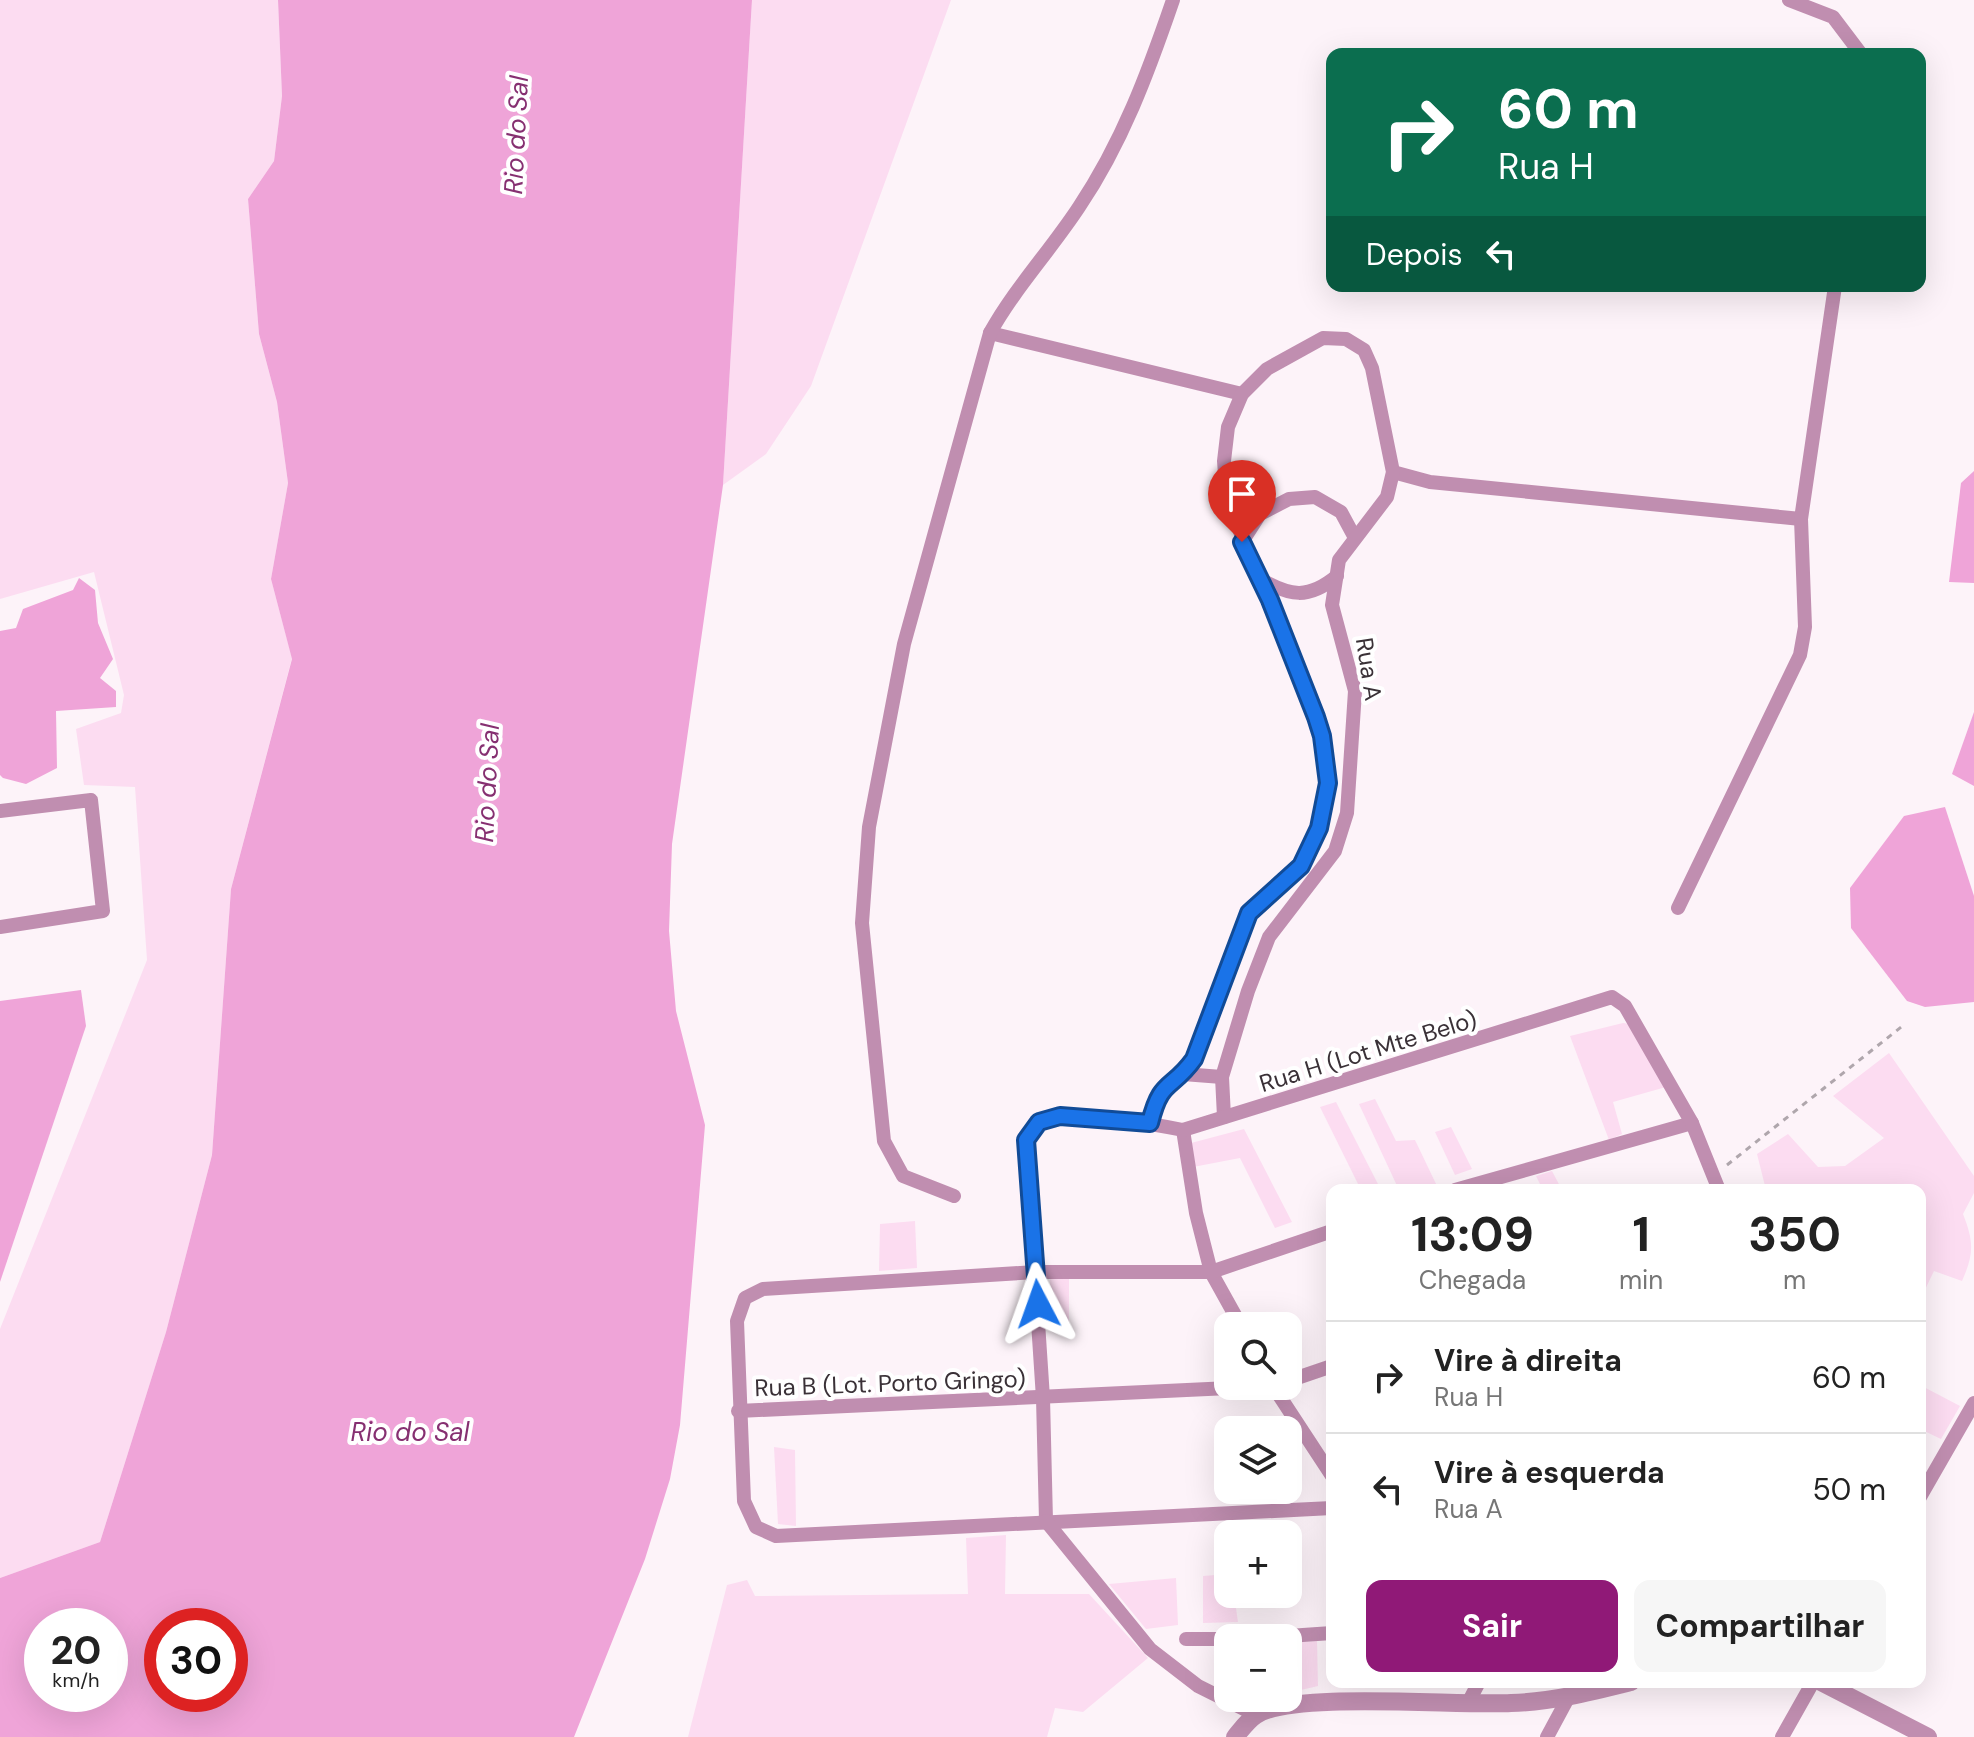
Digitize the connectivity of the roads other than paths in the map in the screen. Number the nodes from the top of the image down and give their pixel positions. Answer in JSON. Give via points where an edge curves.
{"nodes":[{"id":1,"x":1173,"y":0,"type":"edge"},
{"id":2,"x":1789,"y":0,"type":"edge"},
{"id":3,"x":1856,"y":48,"type":"edge"},
{"id":4,"x":1834,"y":292,"type":"edge"},
{"id":5,"x":990,"y":333,"type":"junction"},
{"id":6,"x":1242,"y":394,"type":"junction"},
{"id":7,"x":1393,"y":472,"type":"junction"},
{"id":8,"x":1801,"y":519,"type":"junction"},
{"id":9,"x":1355,"y":538,"type":"junction"},
{"id":10,"x":1242,"y":542,"type":"junction"},
{"id":11,"x":1337,"y":576,"type":"junction"},
{"id":12,"x":1260,"y":579,"type":"junction"},
{"id":13,"x":1310,"y":592,"type":"junction"},
{"id":14,"x":1287,"y":594,"type":"junction"},
{"id":15,"x":1332,"y":605,"type":"junction"},
{"id":16,"x":1280,"y":628,"type":"junction"},
{"id":17,"x":0,"y":811,"type":"edge"},
{"id":18,"x":1678,"y":908,"type":"dead end"},
{"id":19,"x":0,"y":927,"type":"edge"},
{"id":20,"x":1183,"y":1074,"type":"junction"},
{"id":21,"x":1222,"y":1077,"type":"junction"},
{"id":22,"x":1224,"y":1117,"type":"junction"},
{"id":23,"x":1150,"y":1123,"type":"junction"},
{"id":24,"x":1692,"y":1123,"type":"junction"},
{"id":25,"x":1183,"y":1130,"type":"junction"},
{"id":26,"x":1489,"y":1184,"type":"edge"},
{"id":27,"x":1717,"y":1184,"type":"edge"},
{"id":28,"x":954,"y":1196,"type":"dead end"},
{"id":29,"x":1326,"y":1233,"type":"edge"},
{"id":30,"x":1036,"y":1272,"type":"junction"},
{"id":31,"x":1211,"y":1272,"type":"junction"},
{"id":32,"x":1233,"y":1312,"type":"edge"},
{"id":33,"x":1326,"y":1368,"type":"edge"},
{"id":34,"x":1302,"y":1376,"type":"edge"},
{"id":35,"x":1214,"y":1389,"type":"edge"},
{"id":36,"x":1043,"y":1398,"type":"junction"},
{"id":37,"x":1282,"y":1400,"type":"edge"},
{"id":38,"x":1974,"y":1403,"type":"edge"},
{"id":39,"x":738,"y":1411,"type":"junction"},
{"id":40,"x":1326,"y":1467,"type":"edge"},
{"id":41,"x":1926,"y":1487,"type":"edge"},
{"id":42,"x":1326,"y":1509,"type":"edge"},
{"id":43,"x":1046,"y":1521,"type":"junction"},
{"id":44,"x":1326,"y":1633,"type":"edge"},
{"id":45,"x":1302,"y":1635,"type":"edge"},
{"id":46,"x":1186,"y":1639,"type":"dead end"},
{"id":47,"x":1214,"y":1639,"type":"edge"},
{"id":48,"x":1474,"y":1688,"type":"edge"},
{"id":49,"x":1607,"y":1688,"type":"edge"},
{"id":50,"x":1810,"y":1688,"type":"edge"},
{"id":51,"x":1833,"y":1688,"type":"edge"},
{"id":52,"x":1568,"y":1698,"type":"junction"},
{"id":53,"x":1467,"y":1705,"type":"junction"},
{"id":54,"x":1256,"y":1715,"type":"junction"},
{"id":55,"x":1235,"y":1737,"type":"edge"},
{"id":56,"x":1547,"y":1737,"type":"edge"},
{"id":57,"x":1782,"y":1737,"type":"edge"},
{"id":58,"x":1928,"y":1737,"type":"edge"}],
"edges":[{"from":1,"to":5,"type":"street","via":[[1123,133],[1079,208]]},
{"from":2,"to":3,"type":"street","via":[[1833,17]]},
{"from":4,"to":8,"type":"street"},
{"from":5,"to":6,"type":"street"},
{"from":5,"to":28,"type":"street","via":[[904,644],[869,827],[862,923],[884,1141],[903,1176]]},
{"from":6,"to":7,"type":"street","via":[[1267,369],[1302,349],[1323,338],[1346,339],[1364,350],[1372,368]]},
{"from":6,"to":10,"type":"street","via":[[1228,427],[1224,461],[1227,499]]},
{"from":7,"to":8,"type":"street","via":[[1430,482]]},
{"from":7,"to":9,"type":"street","name":"Rua A","via":[[1387,497]]},
{"from":8,"to":18,"type":"street","via":[[1805,627],[1800,655]]},
{"from":9,"to":10,"type":"street","via":[[1341,512],[1315,497],[1289,499],[1260,514]]},
{"from":9,"to":11,"type":"street","name":"Rua A","via":[[1339,560]]},
{"from":10,"to":12,"type":"street"},
{"from":11,"to":13,"type":"street"},
{"from":11,"to":15,"type":"street","name":"Rua A"},
{"from":12,"to":14,"type":"street"},
{"from":12,"to":16,"type":"street"},
{"from":13,"to":14,"type":"street"},
{"from":13,"to":15,"type":"street"},
{"from":14,"to":16,"type":"street"},
{"from":15,"to":21,"type":"street","name":"Rua A","via":[[1355,691],[1347,813],[1335,851],[1269,937]]},
{"from":16,"to":20,"type":"street","via":[[1322,736],[1328,783],[1319,828],[1301,866],[1249,913],[1199,1046]]},
{"from":17,"to":19,"type":"street","via":[[91,800],[103,911]]},
{"from":20,"to":21,"type":"street"},
{"from":20,"to":23,"type":"street","via":[[1157,1095]]},
{"from":21,"to":22,"type":"street","name":"Rua A"},
{"from":22,"to":24,"type":"street","name":"Rua H (Lot Mte Belo)","via":[[1612,997],[1625,1006]]},
{"from":22,"to":25,"type":"street","name":"Rua H (Lot Mte Belo)"},
{"from":23,"to":25,"type":"street","name":"Rua H (Lot Mte Belo)"},
{"from":23,"to":30,"type":"street","name":"Rua H (Lot Mte Belo)","via":[[1060,1116],[1039,1122],[1026,1140]]},
{"from":24,"to":26,"type":"street"},
{"from":24,"to":27,"type":"street"},
{"from":25,"to":31,"type":"street"},
{"from":29,"to":31,"type":"street"},
{"from":30,"to":31,"type":"street"},
{"from":30,"to":36,"type":"street"},
{"from":30,"to":39,"type":"street","via":[[751,1293],[742,1302],[737,1321]]},
{"from":31,"to":32,"type":"street"},
{"from":33,"to":34,"type":"street"},
{"from":35,"to":36,"type":"street","name":"Rua B (Lot. Porto Gringo)"},
{"from":36,"to":39,"type":"street","name":"Rua B (Lot. Porto Gringo)"},
{"from":36,"to":43,"type":"street"},
{"from":37,"to":40,"type":"street"},
{"from":38,"to":41,"type":"street"},
{"from":39,"to":43,"type":"street","via":[[744,1501],[756,1527],[776,1536]]},
{"from":42,"to":43,"type":"street"},
{"from":43,"to":54,"type":"street","via":[[1150,1649],[1198,1686]]},
{"from":44,"to":45,"type":"street"},
{"from":46,"to":47,"type":"street"},
{"from":48,"to":53,"type":"street"},
{"from":49,"to":52,"type":"street"},
{"from":50,"to":57,"type":"street"},
{"from":51,"to":58,"type":"street"},
{"from":52,"to":53,"type":"street"},
{"from":52,"to":56,"type":"street"},
{"from":53,"to":54,"type":"street","via":[[1325,1702]]},
{"from":54,"to":55,"type":"street"}]}
